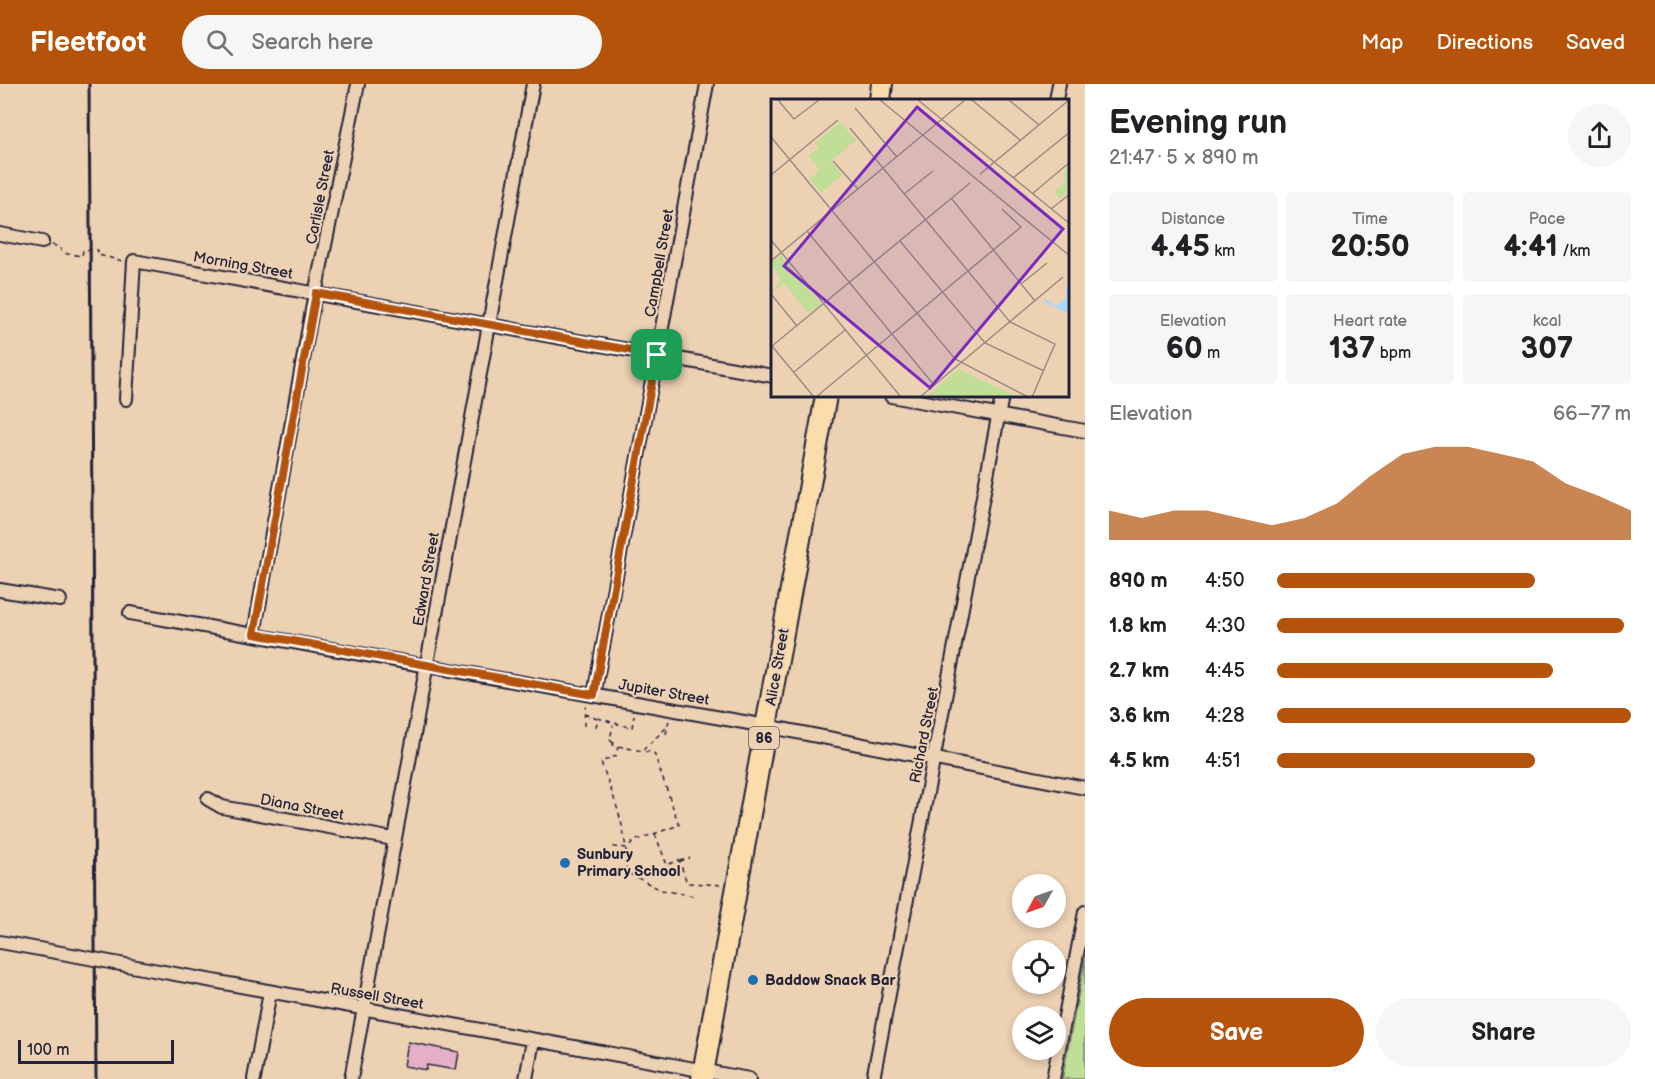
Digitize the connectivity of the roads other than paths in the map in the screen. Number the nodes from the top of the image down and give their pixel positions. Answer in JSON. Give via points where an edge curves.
{"nodes":[{"id":1,"x":358,"y":84,"type":"edge"},
{"id":2,"x":533,"y":84,"type":"edge"},
{"id":3,"x":707,"y":84,"type":"edge"},
{"id":4,"x":882,"y":84,"type":"edge"},
{"id":5,"x":1059,"y":84,"type":"edge"},
{"id":6,"x":880,"y":99,"type":"edge"},
{"id":7,"x":1056,"y":99,"type":"edge"},
{"id":8,"x":0,"y":234,"type":"edge"},
{"id":9,"x":42,"y":242,"type":"road end"},
{"id":10,"x":316,"y":293,"type":"junction"},
{"id":11,"x":489,"y":324,"type":"junction"},
{"id":12,"x":657,"y":355,"type":"junction"},
{"id":13,"x":771,"y":376,"type":"edge"},
{"id":14,"x":826,"y":398,"type":"edge"},
{"id":15,"x":902,"y":398,"type":"edge"},
{"id":16,"x":1002,"y":398,"type":"edge"},
{"id":17,"x":126,"y":399,"type":"dead end"},
{"id":18,"x":998,"y":415,"type":"junction"},
{"id":19,"x":1085,"y":431,"type":"edge"},
{"id":20,"x":0,"y":590,"type":"edge"},
{"id":21,"x":60,"y":600,"type":"dead end"},
{"id":22,"x":130,"y":613,"type":"dead end"},
{"id":23,"x":254,"y":634,"type":"junction"},
{"id":24,"x":425,"y":665,"type":"junction"},
{"id":25,"x":594,"y":695,"type":"junction"},
{"id":26,"x":766,"y":726,"type":"junction"},
{"id":27,"x":936,"y":757,"type":"junction"},
{"id":28,"x":1085,"y":788,"type":"edge"},
{"id":29,"x":208,"y":799,"type":"dead end"},
{"id":30,"x":393,"y":839,"type":"junction"},
{"id":31,"x":1085,"y":912,"type":"edge"},
{"id":32,"x":0,"y":942,"type":"edge"},
{"id":33,"x":270,"y":992,"type":"junction"},
{"id":34,"x":363,"y":1009,"type":"junction"},
{"id":35,"x":533,"y":1040,"type":"junction"},
{"id":36,"x":703,"y":1075,"type":"edge"},
{"id":37,"x":254,"y":1079,"type":"edge"},
{"id":38,"x":351,"y":1079,"type":"edge"},
{"id":39,"x":526,"y":1079,"type":"edge"},
{"id":40,"x":750,"y":1079,"type":"edge"},
{"id":41,"x":873,"y":1079,"type":"edge"},
{"id":42,"x":1053,"y":1079,"type":"edge"}],
"edges":[{"from":1,"to":10,"type":"street","name":"Carlisle Street"},
{"from":2,"to":11,"type":"street","name":"Edward Street"},
{"from":3,"to":12,"type":"street","name":"Campbell Street"},
{"from":4,"to":6,"type":"main road"},
{"from":5,"to":7,"type":"street"},
{"from":8,"to":9,"type":"street"},
{"from":10,"to":11,"type":"street","name":"Morning Street"},
{"from":10,"to":17,"type":"street","name":"Morning Street","via":[[129,261]]},
{"from":10,"to":23,"type":"street","name":"Carlisle Street"},
{"from":11,"to":12,"type":"street","name":"Morning Street"},
{"from":11,"to":24,"type":"street","name":"Edward Street"},
{"from":12,"to":13,"type":"street","name":"Morning Street"},
{"from":12,"to":25,"type":"street","name":"Campbell Street"},
{"from":14,"to":26,"type":"main road","name":"Alice Street","number":"86"},
{"from":15,"to":18,"type":"street"},
{"from":16,"to":18,"type":"street","name":"Richard Street"},
{"from":18,"to":19,"type":"street"},
{"from":18,"to":27,"type":"street","name":"Richard Street"},
{"from":20,"to":21,"type":"street"},
{"from":22,"to":23,"type":"street","name":"Jupiter Street"},
{"from":23,"to":24,"type":"street","name":"Jupiter Street"},
{"from":24,"to":25,"type":"street","name":"Jupiter Street"},
{"from":24,"to":30,"type":"street","name":"Edward Street"},
{"from":25,"to":26,"type":"street","name":"Jupiter Street"},
{"from":26,"to":27,"type":"street","name":"Jupiter Street"},
{"from":26,"to":36,"type":"main road","name":"Alice Street","number":"86"},
{"from":27,"to":28,"type":"street","name":"Jupiter Street"},
{"from":27,"to":41,"type":"street","name":"Richard Street"},
{"from":29,"to":30,"type":"street","name":"Diana Street","via":[[222,807]]},
{"from":30,"to":34,"type":"street","name":"Edward Street"},
{"from":31,"to":42,"type":"street"},
{"from":32,"to":33,"type":"street","name":"Russell Street","bridge":true},
{"from":33,"to":34,"type":"street","name":"Russell Street"},
{"from":33,"to":37,"type":"street"},
{"from":34,"to":35,"type":"street","name":"Russell Street"},
{"from":34,"to":38,"type":"street","name":"Edward Street"},
{"from":35,"to":36,"type":"street","name":"Russell Street"},
{"from":35,"to":39,"type":"street"},
{"from":36,"to":40,"type":"street","name":"Russell Street"}]}
